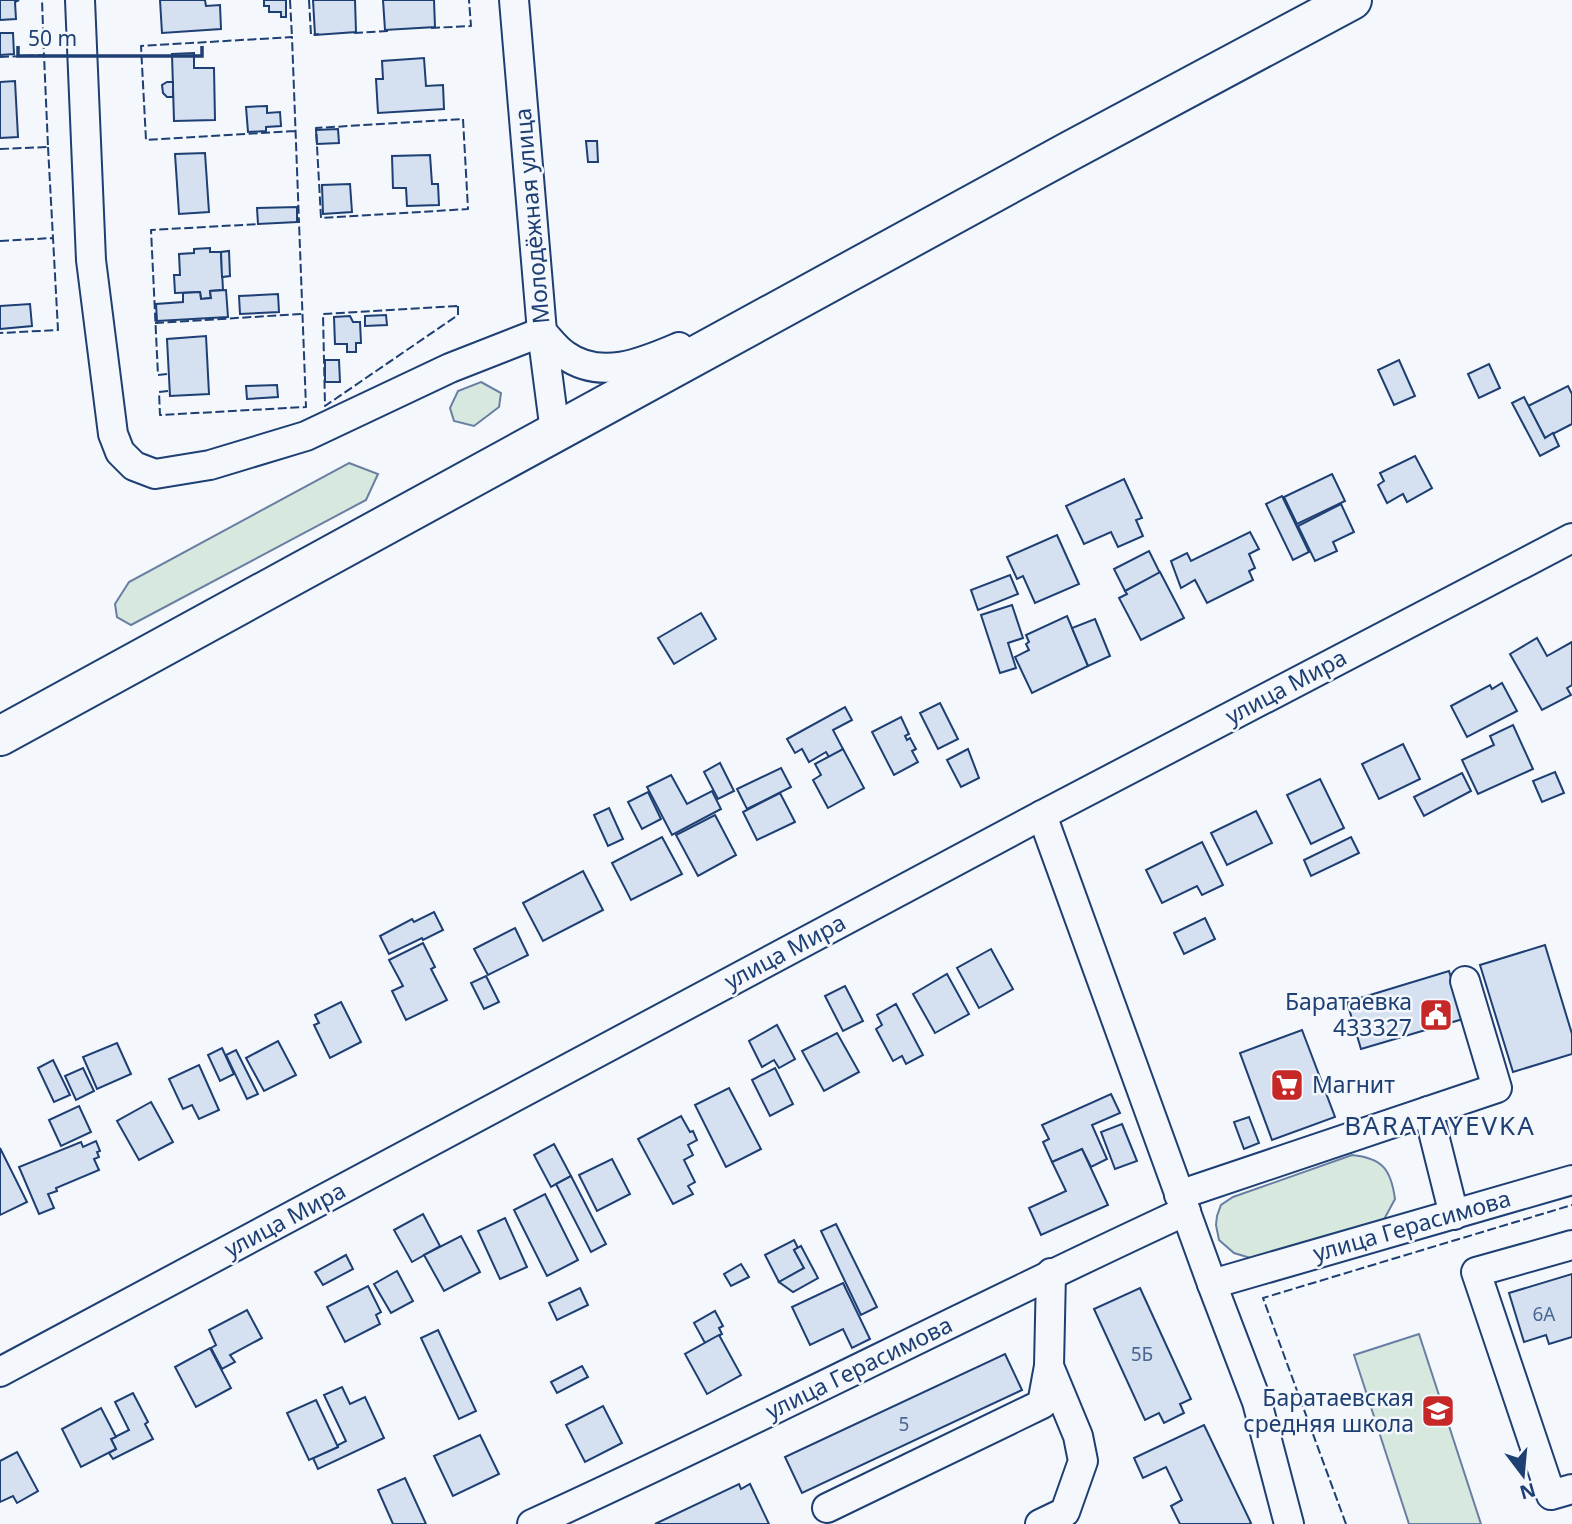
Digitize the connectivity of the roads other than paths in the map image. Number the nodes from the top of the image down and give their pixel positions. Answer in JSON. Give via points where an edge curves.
{"nodes":[{"id":1,"x":80,"y":0,"type":"edge"},
{"id":2,"x":513,"y":0,"type":"edge"},
{"id":3,"x":1352,"y":0,"type":"edge"},
{"id":4,"x":801,"y":298,"type":"junction"},
{"id":5,"x":542,"y":332,"type":"junction"},
{"id":6,"x":555,"y":432,"type":"junction"},
{"id":7,"x":1572,"y":538,"type":"edge"},
{"id":8,"x":0,"y":736,"type":"edge"},
{"id":9,"x":1042,"y":815,"type":"junction"},
{"id":10,"x":1465,"y":981,"type":"dead end"},
{"id":11,"x":1428,"y":1111,"type":"junction"},
{"id":12,"x":1572,"y":1181,"type":"edge"},
{"id":13,"x":1182,"y":1203,"type":"junction"},
{"id":14,"x":1454,"y":1215,"type":"junction"},
{"id":15,"x":1572,"y":1245,"type":"edge"},
{"id":16,"x":1052,"y":1273,"type":"junction"},
{"id":17,"x":1212,"y":1284,"type":"junction"},
{"id":18,"x":1049,"y":1366,"type":"junction"},
{"id":19,"x":0,"y":1371,"type":"edge"},
{"id":20,"x":1572,"y":1489,"type":"edge"},
{"id":21,"x":827,"y":1508,"type":"dead end"},
{"id":22,"x":532,"y":1524,"type":"edge"},
{"id":23,"x":1040,"y":1524,"type":"edge"},
{"id":24,"x":1289,"y":1524,"type":"edge"}],
"edges":[{"from":1,"to":5,"type":"street","via":[[91,260],[113,434],[120,452],[134,466],[155,474],[210,465],[306,436],[450,368]]},
{"from":2,"to":5,"type":"street","name":"Молодёжная улица"},
{"from":3,"to":4,"type":"highway"},
{"from":4,"to":5,"type":"street","via":[[641,363],[609,368],[585,365],[565,355]]},
{"from":4,"to":6,"type":"highway"},
{"from":5,"to":6,"type":"street","name":"Молодёжная улица"},
{"from":6,"to":8,"type":"highway"},
{"from":7,"to":9,"type":"street","name":"улица Мира"},
{"from":9,"to":13,"type":"street"},
{"from":9,"to":19,"type":"street","name":"улица Мира"},
{"from":10,"to":11,"type":"street","name":"улица Герасимова","via":[[1497,1088]]},
{"from":11,"to":13,"type":"street","name":"улица Герасимова"},
{"from":11,"to":14,"type":"street"},
{"from":12,"to":14,"type":"street","name":"улица Герасимова"},
{"from":13,"to":16,"type":"street","name":"улица Герасимова"},
{"from":13,"to":17,"type":"street"},
{"from":14,"to":17,"type":"street","name":"улица Герасимова"},
{"from":15,"to":20,"type":"street","via":[[1476,1272],[1551,1495]]},
{"from":16,"to":18,"type":"street"},
{"from":16,"to":22,"type":"street","name":"улица Герасимова"},
{"from":17,"to":24,"type":"street","via":[[1257,1402]]},
{"from":18,"to":21,"type":"street","via":[[1042,1404]]},
{"from":18,"to":23,"type":"street","via":[[1078,1436],[1083,1461],[1065,1512]]}]}
